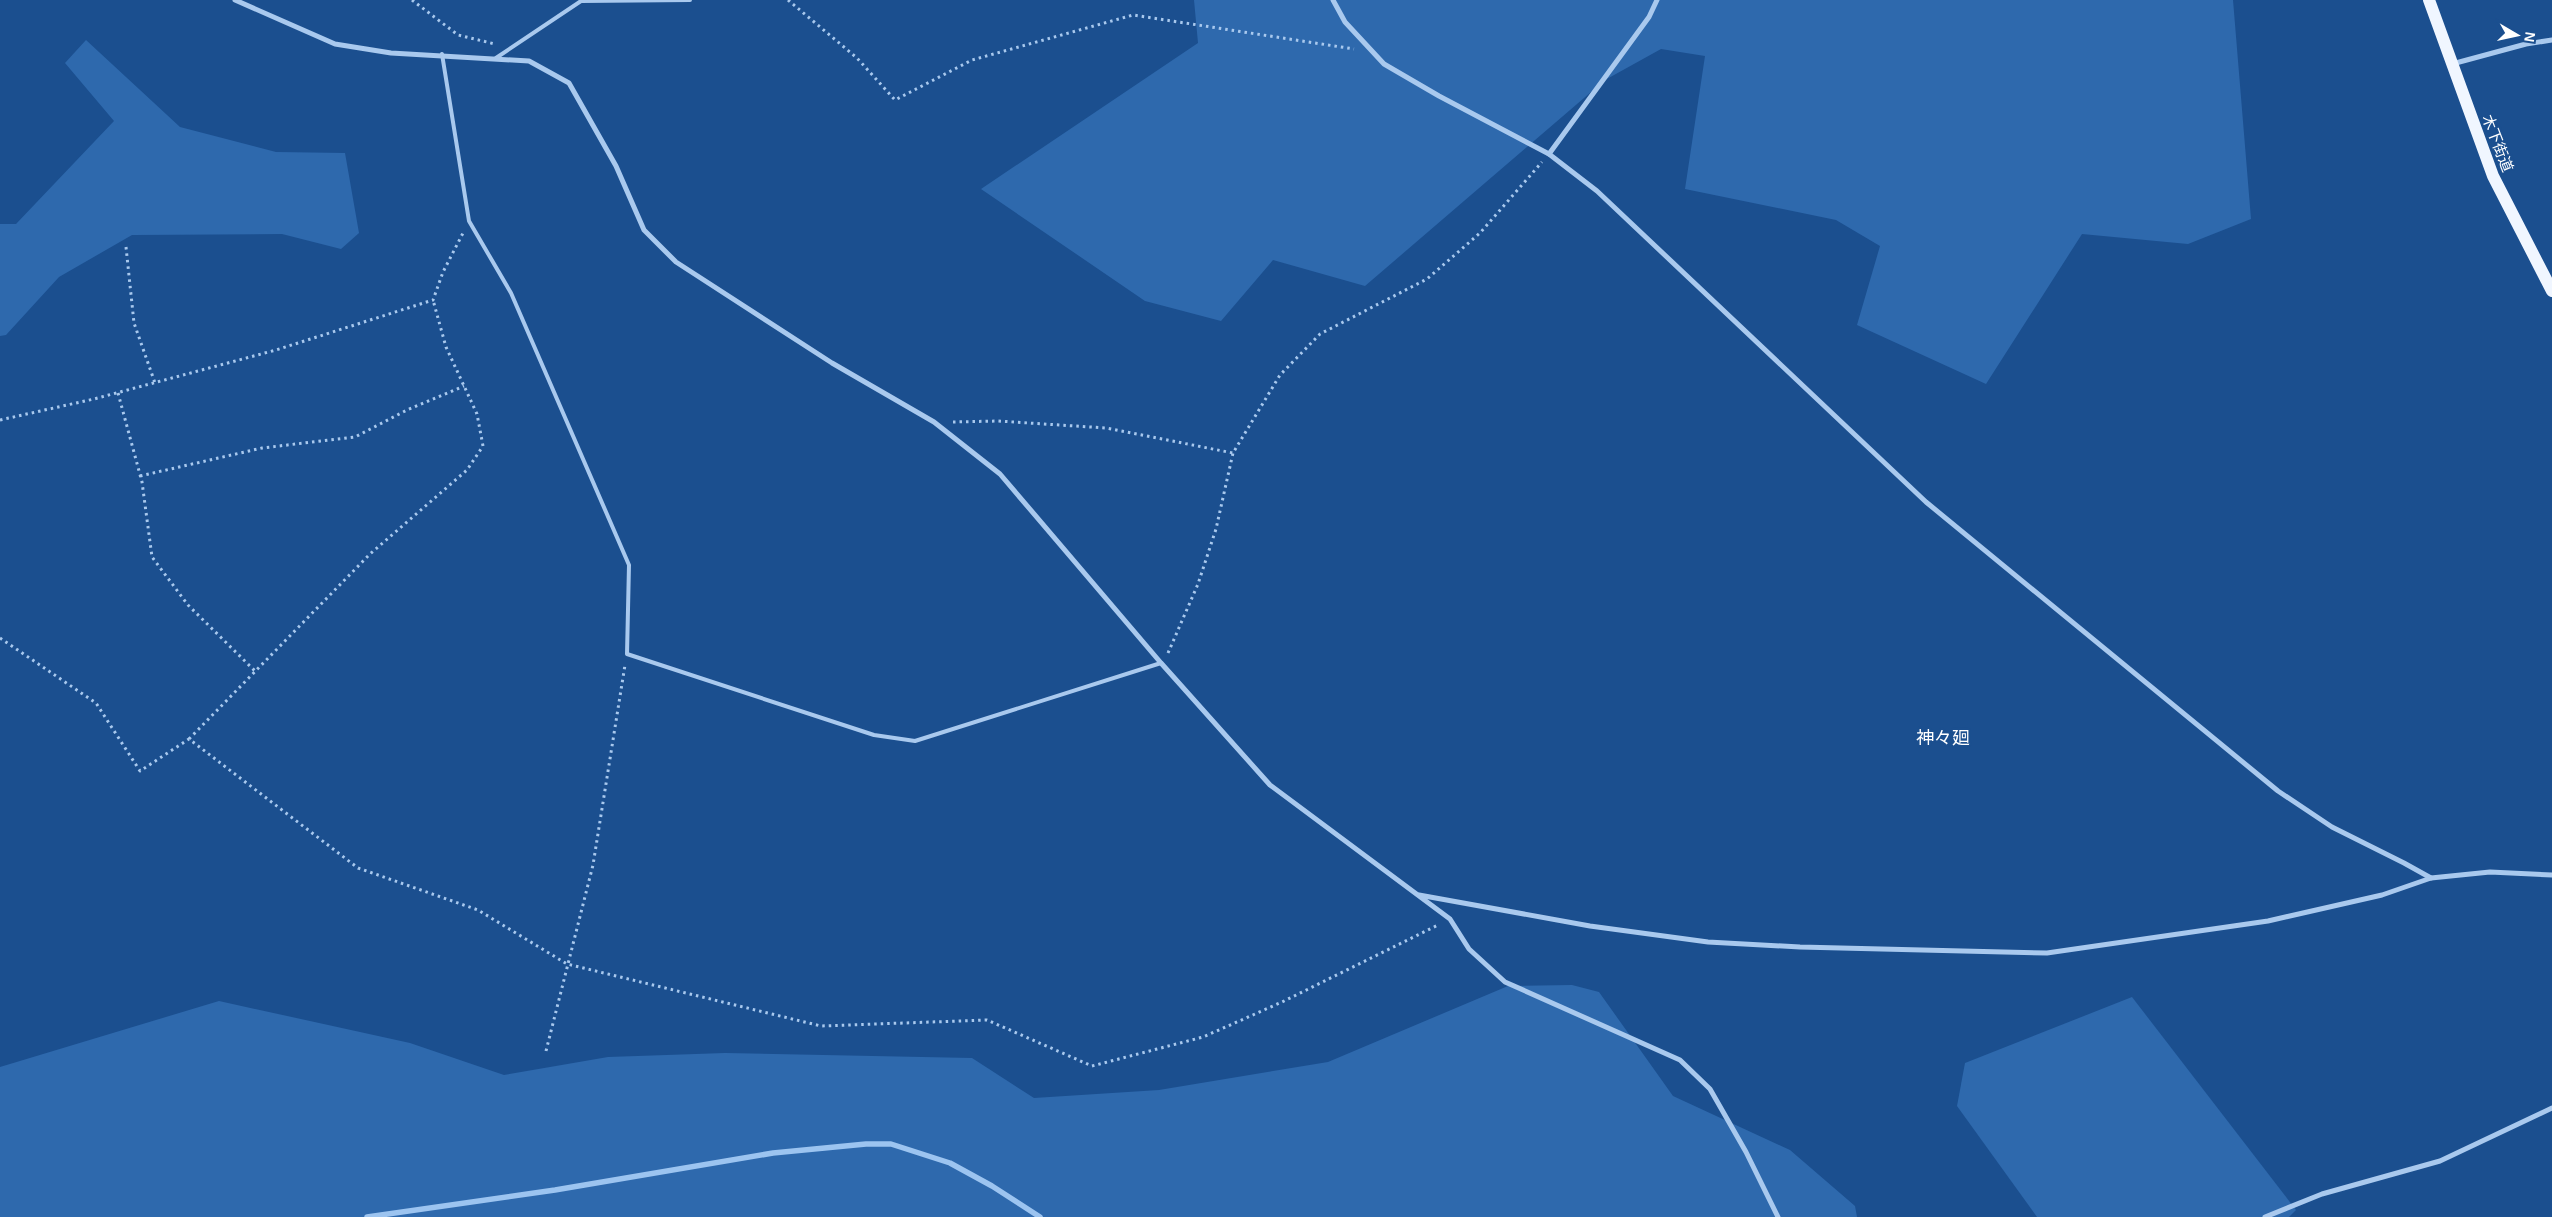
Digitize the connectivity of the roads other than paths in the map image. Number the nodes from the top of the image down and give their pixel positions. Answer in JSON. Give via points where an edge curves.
{"nodes":[{"id":1,"x":235,"y":0,"type":"edge"},
{"id":2,"x":690,"y":0,"type":"edge"},
{"id":3,"x":1333,"y":0,"type":"edge"},
{"id":4,"x":1657,"y":0,"type":"edge"},
{"id":5,"x":2429,"y":0,"type":"edge"},
{"id":6,"x":2552,"y":40,"type":"edge"},
{"id":7,"x":442,"y":54,"type":"junction"},
{"id":8,"x":496,"y":58,"type":"junction"},
{"id":9,"x":2452,"y":64,"type":"junction"},
{"id":10,"x":1549,"y":154,"type":"junction"},
{"id":11,"x":2552,"y":291,"type":"edge"},
{"id":12,"x":1161,"y":663,"type":"junction"},
{"id":13,"x":2552,"y":875,"type":"edge"},
{"id":14,"x":2431,"y":878,"type":"junction"},
{"id":15,"x":1416,"y":895,"type":"junction"},
{"id":16,"x":2552,"y":1108,"type":"edge"},
{"id":17,"x":1778,"y":1217,"type":"edge"},
{"id":18,"x":2265,"y":1217,"type":"edge"}],
"edges":[{"from":1,"to":7,"type":"street","via":[[335,44],[391,53]]},
{"from":2,"to":8,"type":"lane","via":[[581,1]]},
{"from":3,"to":10,"type":"street","via":[[1345,22],[1384,64]]},
{"from":4,"to":10,"type":"street","via":[[1649,17]]},
{"from":5,"to":9,"type":"main road","name":"木下街道"},
{"from":6,"to":9,"type":"street"},
{"from":7,"to":8,"type":"street"},
{"from":7,"to":12,"type":"lane","via":[[470,221],[511,293],[629,565],[627,654],[874,735],[915,741]]},
{"from":8,"to":12,"type":"street","via":[[529,60],[569,83],[616,166],[644,230],[676,262],[832,363],[934,422],[1000,474]]},
{"from":9,"to":11,"type":"main road","name":"木下街道","via":[[2493,176]]},
{"from":10,"to":14,"type":"street","via":[[1597,191],[1934,508],[2278,791],[2332,827]]},
{"from":12,"to":15,"type":"street","via":[[1270,785]]},
{"from":13,"to":14,"type":"street","via":[[2490,872]]},
{"from":14,"to":15,"type":"street","via":[[2382,895],[2268,921],[2047,953],[1708,942],[1590,926]]},
{"from":15,"to":17,"type":"street","via":[[1450,920],[1469,950],[1505,982],[1680,1060],[1710,1089]]},
{"from":16,"to":18,"type":"street","via":[[2440,1161],[2322,1194]]}]}
